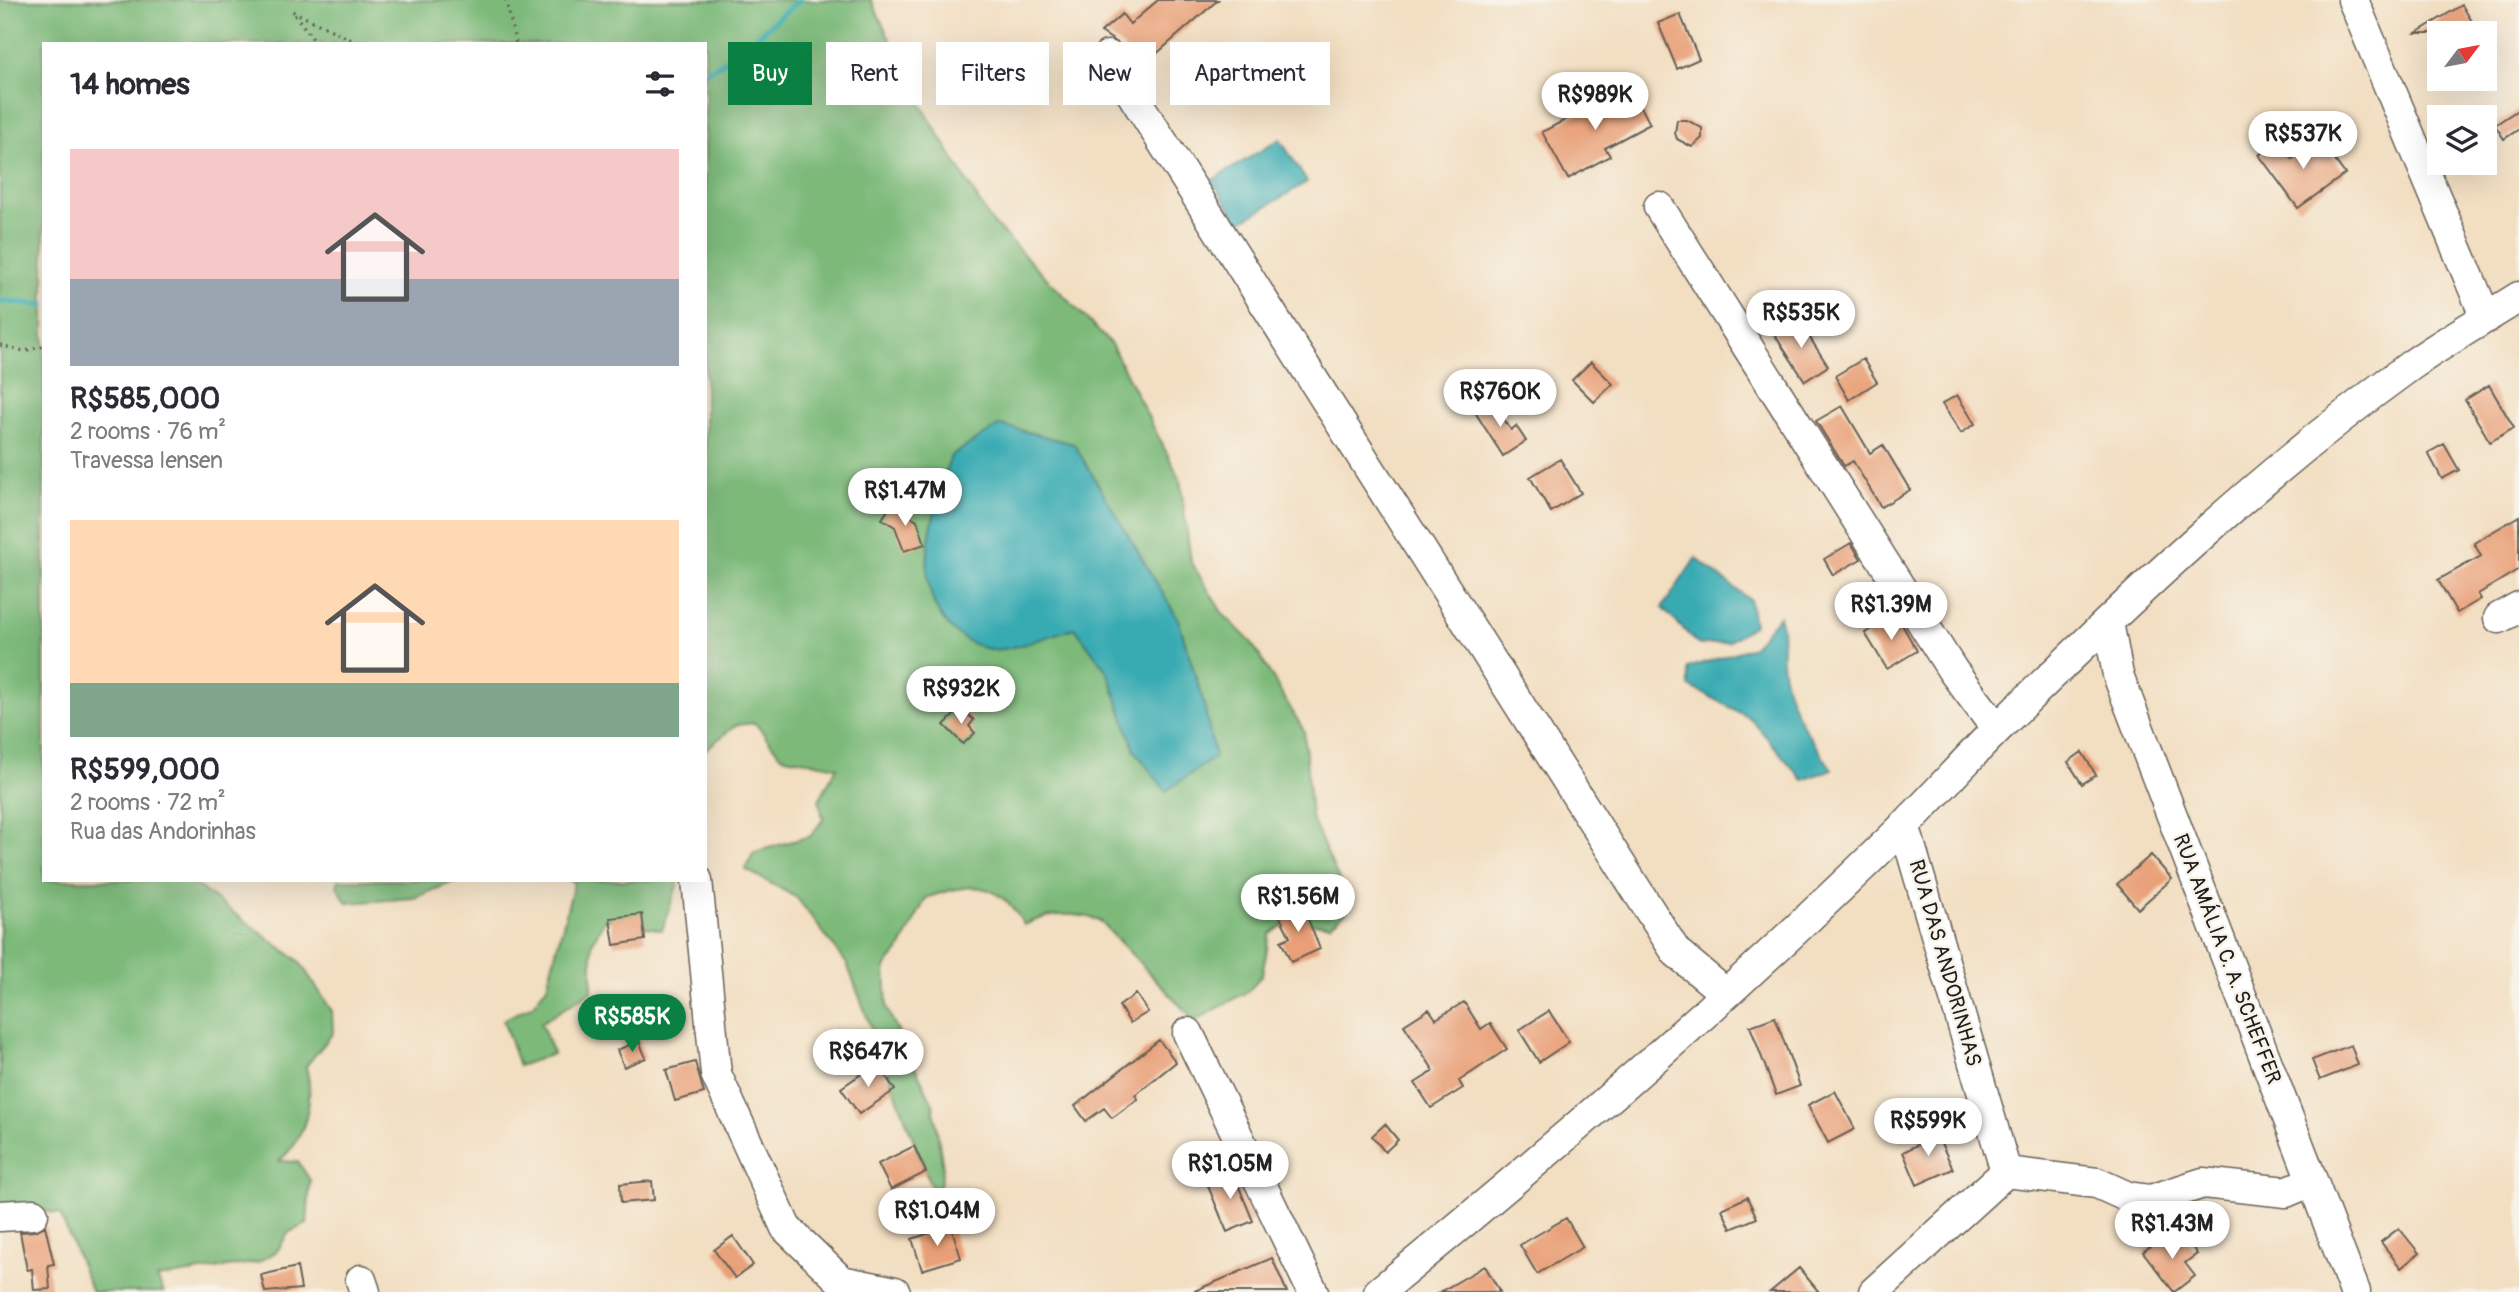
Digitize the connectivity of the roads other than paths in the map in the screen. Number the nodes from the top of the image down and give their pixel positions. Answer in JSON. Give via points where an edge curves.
{"nodes":[{"id":1,"x":2353,"y":0,"type":"edge"},
{"id":2,"x":1139,"y":105,"type":"edge"},
{"id":3,"x":1659,"y":207,"type":"dead end"},
{"id":4,"x":2519,"y":297,"type":"edge"},
{"id":5,"x":2486,"y":318,"type":"junction"},
{"id":6,"x":2108,"y":622,"type":"junction"},
{"id":7,"x":1997,"y":729,"type":"junction"},
{"id":8,"x":1904,"y":825,"type":"junction"},
{"id":9,"x":697,"y":882,"type":"edge"},
{"id":10,"x":1726,"y":994,"type":"junction"},
{"id":11,"x":1188,"y":1033,"type":"dead end"},
{"id":12,"x":2006,"y":1172,"type":"junction"},
{"id":13,"x":2312,"y":1181,"type":"junction"},
{"id":14,"x":33,"y":1214,"type":"dead end"},
{"id":15,"x":0,"y":1216,"type":"edge"},
{"id":16,"x":895,"y":1292,"type":"edge"},
{"id":17,"x":1313,"y":1292,"type":"edge"},
{"id":18,"x":1379,"y":1292,"type":"edge"},
{"id":19,"x":1874,"y":1292,"type":"edge"},
{"id":20,"x":2355,"y":1292,"type":"edge"}],
"edges":[{"from":1,"to":5,"type":"street"},
{"from":2,"to":10,"type":"street","via":[[1676,952]]},
{"from":3,"to":7,"type":"street","via":[[1953,671]]},
{"from":4,"to":5,"type":"street"},
{"from":5,"to":6,"type":"street","via":[[2413,364],[2348,414],[2214,525]]},
{"from":6,"to":7,"type":"street"},
{"from":6,"to":13,"type":"street","name":"RUA AMÁLIA C. A. SCHEFFER","via":[[2118,676]]},
{"from":7,"to":8,"type":"street"},
{"from":8,"to":10,"type":"street"},
{"from":8,"to":12,"type":"street","name":"RUA DAS ANDORINHAS"},
{"from":9,"to":16,"type":"street","via":[[716,1074],[786,1228],[841,1281]]},
{"from":10,"to":18,"type":"street"},
{"from":11,"to":17,"type":"street"},
{"from":12,"to":13,"type":"street","via":[[2097,1183],[2151,1200],[2203,1184],[2286,1192]]},
{"from":12,"to":19,"type":"street"},
{"from":13,"to":20,"type":"street","name":"RUA AMÁLIA C. A. SCHEFFER"},
{"from":14,"to":15,"type":"street"}]}
